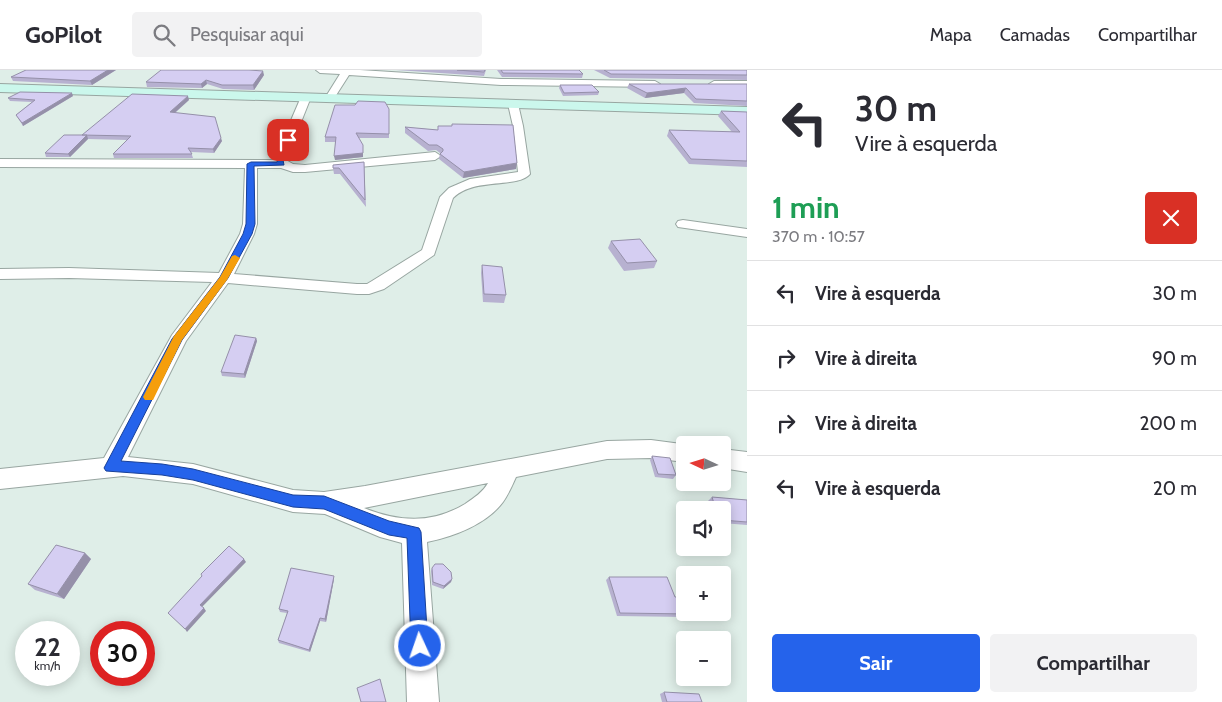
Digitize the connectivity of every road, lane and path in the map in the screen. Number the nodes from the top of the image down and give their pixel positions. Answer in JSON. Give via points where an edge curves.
{"nodes":[{"id":1,"x":320,"y":70,"type":"edge"},
{"id":2,"x":346,"y":72,"type":"junction"},
{"id":3,"x":660,"y":84,"type":"edge"},
{"id":4,"x":699,"y":84,"type":"edge"},
{"id":5,"x":728,"y":84,"type":"junction"},
{"id":6,"x":747,"y":84,"type":"edge"},
{"id":7,"x":0,"y":88,"type":"edge"},
{"id":8,"x":747,"y":91,"type":"edge"},
{"id":9,"x":306,"y":97,"type":"junction"},
{"id":10,"x":330,"y":98,"type":"junction"},
{"id":11,"x":513,"y":104,"type":"junction"},
{"id":12,"x":747,"y":112,"type":"edge"},
{"id":13,"x":435,"y":156,"type":"dead end"},
{"id":14,"x":0,"y":162,"type":"edge"},
{"id":15,"x":251,"y":164,"type":"junction"},
{"id":16,"x":282,"y":164,"type":"junction"},
{"id":17,"x":682,"y":224,"type":"dead end"},
{"id":18,"x":747,"y":233,"type":"edge"},
{"id":19,"x":0,"y":274,"type":"edge"},
{"id":20,"x":224,"y":278,"type":"junction"},
{"id":21,"x":676,"y":452,"type":"edge"},
{"id":22,"x":731,"y":459,"type":"edge"},
{"id":23,"x":747,"y":462,"type":"edge"},
{"id":24,"x":111,"y":468,"type":"junction"},
{"id":25,"x":508,"y":468,"type":"junction"},
{"id":26,"x":0,"y":479,"type":"edge"},
{"id":27,"x":324,"y":503,"type":"junction"},
{"id":28,"x":414,"y":532,"type":"junction"},
{"id":29,"x":423,"y":702,"type":"edge"}],
"edges":[{"from":1,"to":2,"type":"street"},
{"from":2,"to":3,"type":"street","via":[[501,82]]},
{"from":2,"to":10,"type":"street"},
{"from":4,"to":5,"type":"street"},
{"from":5,"to":6,"type":"street"},
{"from":5,"to":8,"type":"street"},
{"from":7,"to":9,"type":"main road"},
{"from":9,"to":10,"type":"main road"},
{"from":9,"to":16,"type":"street","via":[[280,160]]},
{"from":10,"to":11,"type":"main road"},
{"from":11,"to":12,"type":"main road"},
{"from":11,"to":20,"type":"street","via":[[524,174],[470,184],[451,191],[429,252],[378,285],[357,289]]},
{"from":13,"to":16,"type":"street","via":[[298,169]]},
{"from":14,"to":15,"type":"street"},
{"from":15,"to":16,"type":"street"},
{"from":15,"to":20,"type":"street","via":[[248,234]]},
{"from":17,"to":18,"type":"street"},
{"from":19,"to":20,"type":"street"},
{"from":20,"to":24,"type":"street","via":[[178,339]]},
{"from":21,"to":25,"type":"street","via":[[608,450]]},
{"from":22,"to":23,"type":"street"},
{"from":24,"to":26,"type":"street"},
{"from":24,"to":27,"type":"street","via":[[124,466],[193,474],[293,501]]},
{"from":25,"to":27,"type":"street"},
{"from":25,"to":28,"type":"street","via":[[493,495],[477,511],[443,527]]},
{"from":27,"to":28,"type":"street","via":[[389,528]]},
{"from":28,"to":29,"type":"street"}]}
